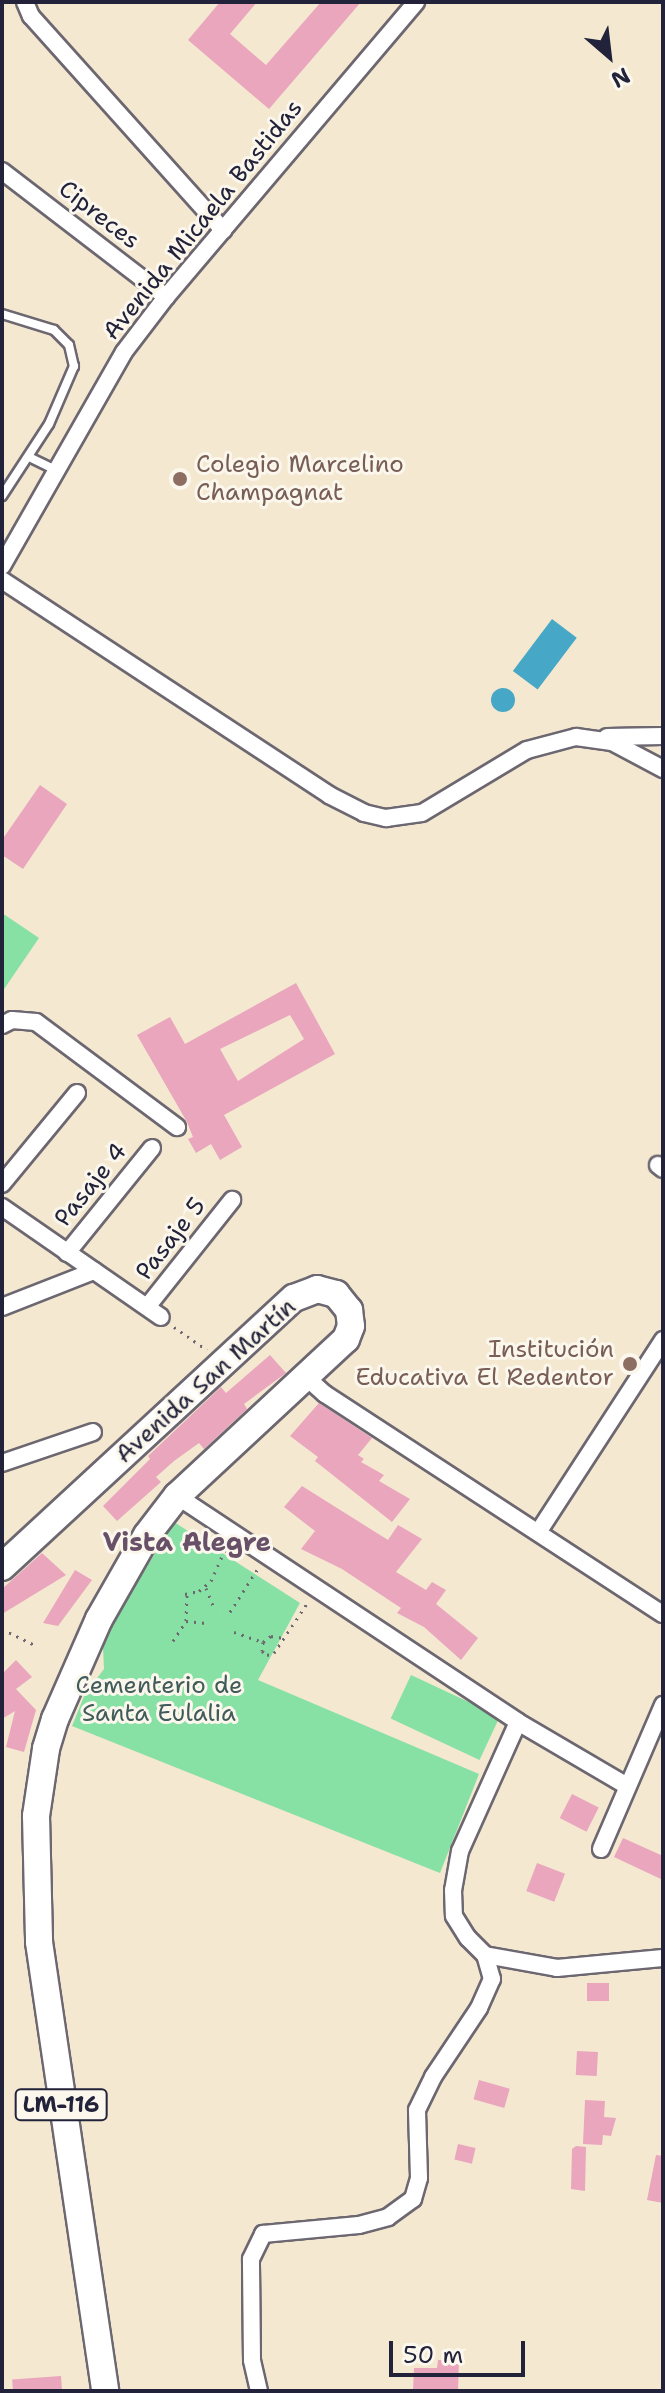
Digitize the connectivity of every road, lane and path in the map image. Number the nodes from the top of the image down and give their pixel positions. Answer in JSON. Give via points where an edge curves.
{"nodes":[{"id":1,"x":25,"y":2,"type":"edge"},
{"id":2,"x":416,"y":2,"type":"edge"},
{"id":3,"x":2,"y":171,"type":"edge"},
{"id":4,"x":223,"y":230,"type":"junction"},
{"id":5,"x":166,"y":297,"type":"junction"},
{"id":6,"x":2,"y":314,"type":"edge"},
{"id":7,"x":29,"y":457,"type":"junction"},
{"id":8,"x":57,"y":470,"type":"junction"},
{"id":9,"x":2,"y":496,"type":"edge"},
{"id":10,"x":2,"y":566,"type":"edge"},
{"id":11,"x":2,"y":580,"type":"edge"},
{"id":12,"x":663,"y":736,"type":"edge"},
{"id":13,"x":598,"y":738,"type":"junction"},
{"id":14,"x":663,"y":769,"type":"edge"},
{"id":15,"x":2,"y":1025,"type":"edge"},
{"id":16,"x":77,"y":1093,"type":"dead end"},
{"id":17,"x":177,"y":1127,"type":"dead end"},
{"id":18,"x":152,"y":1148,"type":"dead end"},
{"id":19,"x":2,"y":1184,"type":"edge"},
{"id":20,"x":232,"y":1200,"type":"dead end"},
{"id":21,"x":2,"y":1207,"type":"edge"},
{"id":22,"x":67,"y":1253,"type":"junction"},
{"id":23,"x":94,"y":1271,"type":"junction"},
{"id":24,"x":2,"y":1307,"type":"edge"},
{"id":25,"x":154,"y":1312,"type":"junction"},
{"id":26,"x":663,"y":1340,"type":"edge"},
{"id":27,"x":223,"y":1361,"type":"junction"},
{"id":28,"x":307,"y":1378,"type":"junction"},
{"id":29,"x":93,"y":1432,"type":"dead end"},
{"id":30,"x":2,"y":1463,"type":"edge"},
{"id":31,"x":177,"y":1496,"type":"junction"},
{"id":32,"x":539,"y":1531,"type":"junction"},
{"id":33,"x":234,"y":1536,"type":"junction"},
{"id":34,"x":265,"y":1557,"type":"junction"},
{"id":35,"x":2,"y":1567,"type":"edge"},
{"id":36,"x":206,"y":1586,"type":"junction"},
{"id":37,"x":315,"y":1590,"type":"junction"},
{"id":38,"x":215,"y":1610,"type":"dead end"},
{"id":39,"x":230,"y":1612,"type":"dead end"},
{"id":40,"x":663,"y":1614,"type":"edge"},
{"id":41,"x":186,"y":1621,"type":"junction"},
{"id":42,"x":206,"y":1623,"type":"dead end"},
{"id":43,"x":2,"y":1629,"type":"edge"},
{"id":44,"x":234,"y":1632,"type":"dead end"},
{"id":45,"x":286,"y":1639,"type":"junction"},
{"id":46,"x":173,"y":1641,"type":"dead end"},
{"id":47,"x":263,"y":1642,"type":"junction"},
{"id":48,"x":37,"y":1646,"type":"dead end"},
{"id":49,"x":663,"y":1705,"type":"edge"},
{"id":50,"x":518,"y":1722,"type":"junction"},
{"id":51,"x":627,"y":1786,"type":"junction"},
{"id":52,"x":601,"y":1849,"type":"dead end"},
{"id":53,"x":485,"y":1955,"type":"junction"},
{"id":54,"x":663,"y":1958,"type":"edge"},
{"id":55,"x":105,"y":2391,"type":"edge"},
{"id":56,"x":259,"y":2391,"type":"edge"}],
"edges":[{"from":1,"to":4,"type":"street","via":[[31,16]]},
{"from":2,"to":4,"type":"street","name":"Avenida Micaela Bastidas"},
{"from":3,"to":5,"type":"street","name":"Cipreces"},
{"from":4,"to":5,"type":"street","name":"Avenida Micaela Bastidas"},
{"from":5,"to":8,"type":"street","name":"Avenida Micaela Bastidas","via":[[124,352]]},
{"from":6,"to":7,"type":"lane","via":[[54,330],[69,345],[74,366]]},
{"from":7,"to":8,"type":"lane"},
{"from":7,"to":9,"type":"lane"},
{"from":8,"to":10,"type":"street","name":"Avenida Micaela Bastidas"},
{"from":11,"to":13,"type":"street","via":[[364,813],[386,818],[422,813],[527,750],[576,737]]},
{"from":12,"to":13,"type":"street"},
{"from":13,"to":14,"type":"street"},
{"from":15,"to":17,"type":"street","via":[[12,1020],[36,1022]]},
{"from":16,"to":19,"type":"street"},
{"from":18,"to":22,"type":"street","name":"Pasaje 4"},
{"from":20,"to":25,"type":"street","name":"Pasaje 5"},
{"from":21,"to":22,"type":"street"},
{"from":22,"to":23,"type":"street"},
{"from":23,"to":24,"type":"street"},
{"from":23,"to":25,"type":"street"},
{"from":25,"to":27,"type":"path"},
{"from":26,"to":32,"type":"street"},
{"from":27,"to":28,"type":"main road","name":"Avenida San Martín","number":"LM-116","via":[[294,1298],[317,1289],[336,1294],[349,1310],[351,1326],[346,1339]]},
{"from":27,"to":35,"type":"main road","name":"Avenida San Martín","number":"LM-116"},
{"from":28,"to":31,"type":"main road","name":"Avenida San Martín","number":"LM-116"},
{"from":28,"to":32,"type":"street"},
{"from":29,"to":30,"type":"street"},
{"from":31,"to":33,"type":"street"},
{"from":31,"to":55,"type":"main road","name":"Avenida San Martín","number":"LM-116","via":[[127,1564],[75,1672],[46,1749],[36,1816],[39,1942]]},
{"from":32,"to":40,"type":"street"},
{"from":33,"to":34,"type":"street"},
{"from":33,"to":36,"type":"path"},
{"from":34,"to":37,"type":"street"},
{"from":34,"to":39,"type":"path"},
{"from":36,"to":38,"type":"path"},
{"from":36,"to":41,"type":"path","via":[[186,1594]]},
{"from":37,"to":45,"type":"path"},
{"from":37,"to":50,"type":"street"},
{"from":41,"to":42,"type":"path"},
{"from":41,"to":46,"type":"path"},
{"from":43,"to":48,"type":"path"},
{"from":44,"to":47,"type":"path"},
{"from":45,"to":47,"type":"path","via":[[271,1636]]},
{"from":45,"to":47,"type":"path","via":[[267,1655]]},
{"from":49,"to":51,"type":"street"},
{"from":50,"to":51,"type":"street"},
{"from":50,"to":53,"type":"street","via":[[460,1851],[453,1890],[454,1916]]},
{"from":51,"to":52,"type":"street"},
{"from":53,"to":54,"type":"street","via":[[557,1968]]},
{"from":53,"to":56,"type":"street","via":[[492,1979],[417,2110],[419,2178],[413,2199],[388,2217],[359,2225],[263,2234],[251,2259],[252,2360]]}]}
